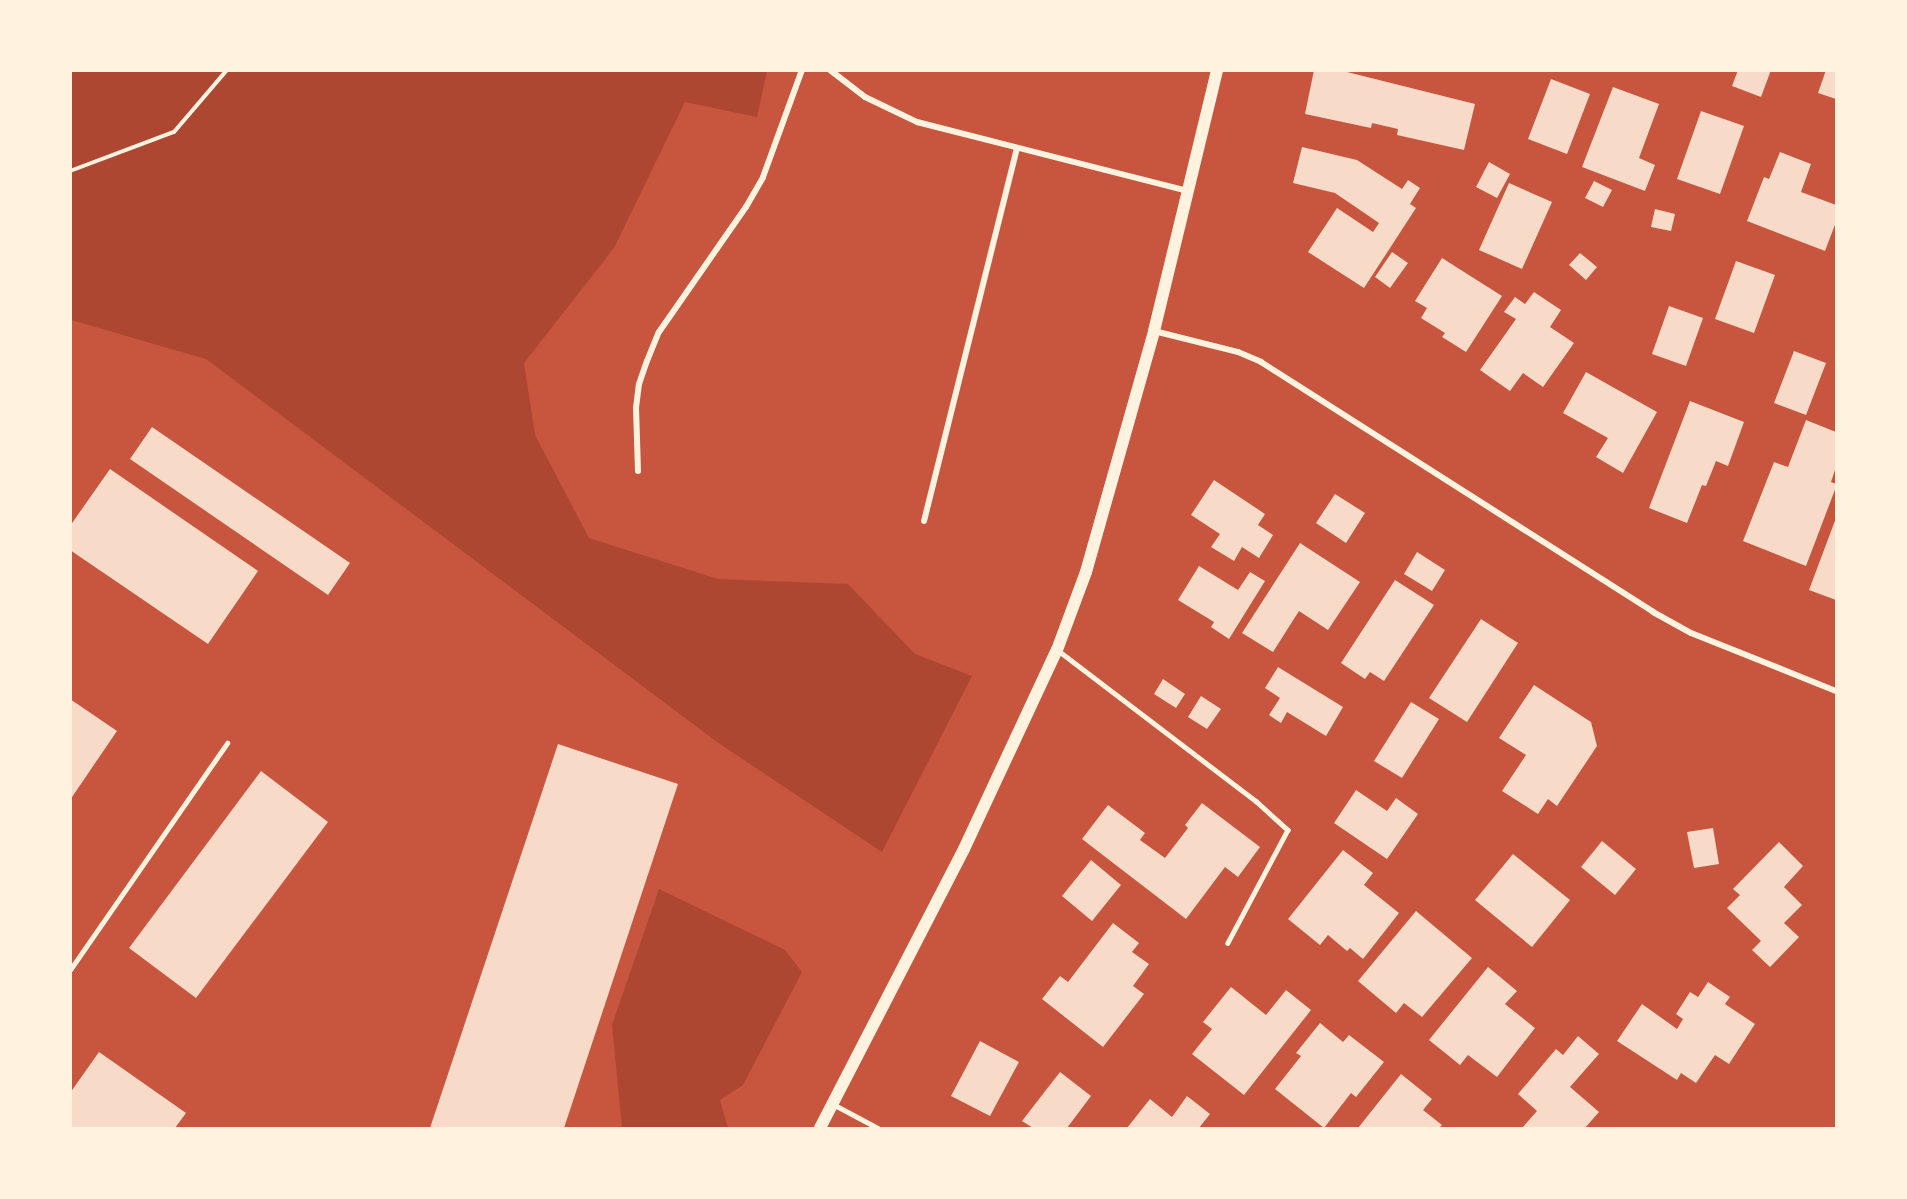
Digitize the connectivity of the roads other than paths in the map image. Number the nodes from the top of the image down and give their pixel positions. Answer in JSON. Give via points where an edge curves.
{"nodes":[{"id":1,"x":802,"y":70,"type":"edge"},
{"id":2,"x":830,"y":70,"type":"edge"},
{"id":3,"x":1217,"y":70,"type":"edge"},
{"id":4,"x":1017,"y":149,"type":"junction"},
{"id":5,"x":1186,"y":191,"type":"junction"},
{"id":6,"x":1154,"y":331,"type":"junction"},
{"id":7,"x":638,"y":471,"type":"dead end"},
{"id":8,"x":924,"y":521,"type":"dead end"},
{"id":9,"x":1057,"y":650,"type":"junction"},
{"id":10,"x":1836,"y":691,"type":"edge"},
{"id":11,"x":227,"y":743,"type":"dead end"},
{"id":12,"x":1228,"y":943,"type":"dead end"},
{"id":13,"x":70,"y":970,"type":"edge"},
{"id":14,"x":833,"y":1104,"type":"junction"},
{"id":15,"x":820,"y":1128,"type":"edge"},
{"id":16,"x":878,"y":1128,"type":"edge"}],
"edges":[{"from":1,"to":7,"type":"street","via":[[763,177],[659,332],[647,361],[636,408]]},
{"from":2,"to":4,"type":"street","via":[[865,97],[917,122]]},
{"from":3,"to":5,"type":"main road"},
{"from":4,"to":5,"type":"street"},
{"from":4,"to":8,"type":"street"},
{"from":5,"to":6,"type":"main road"},
{"from":6,"to":9,"type":"main road","via":[[1086,572]]},
{"from":6,"to":10,"type":"street","via":[[1238,352],[1261,362],[1653,612],[1691,633]]},
{"from":9,"to":12,"type":"lane","via":[[1256,801],[1288,830]]},
{"from":9,"to":14,"type":"main road","via":[[964,849]]},
{"from":11,"to":13,"type":"lane"},
{"from":14,"to":15,"type":"main road"},
{"from":14,"to":16,"type":"lane"}]}
